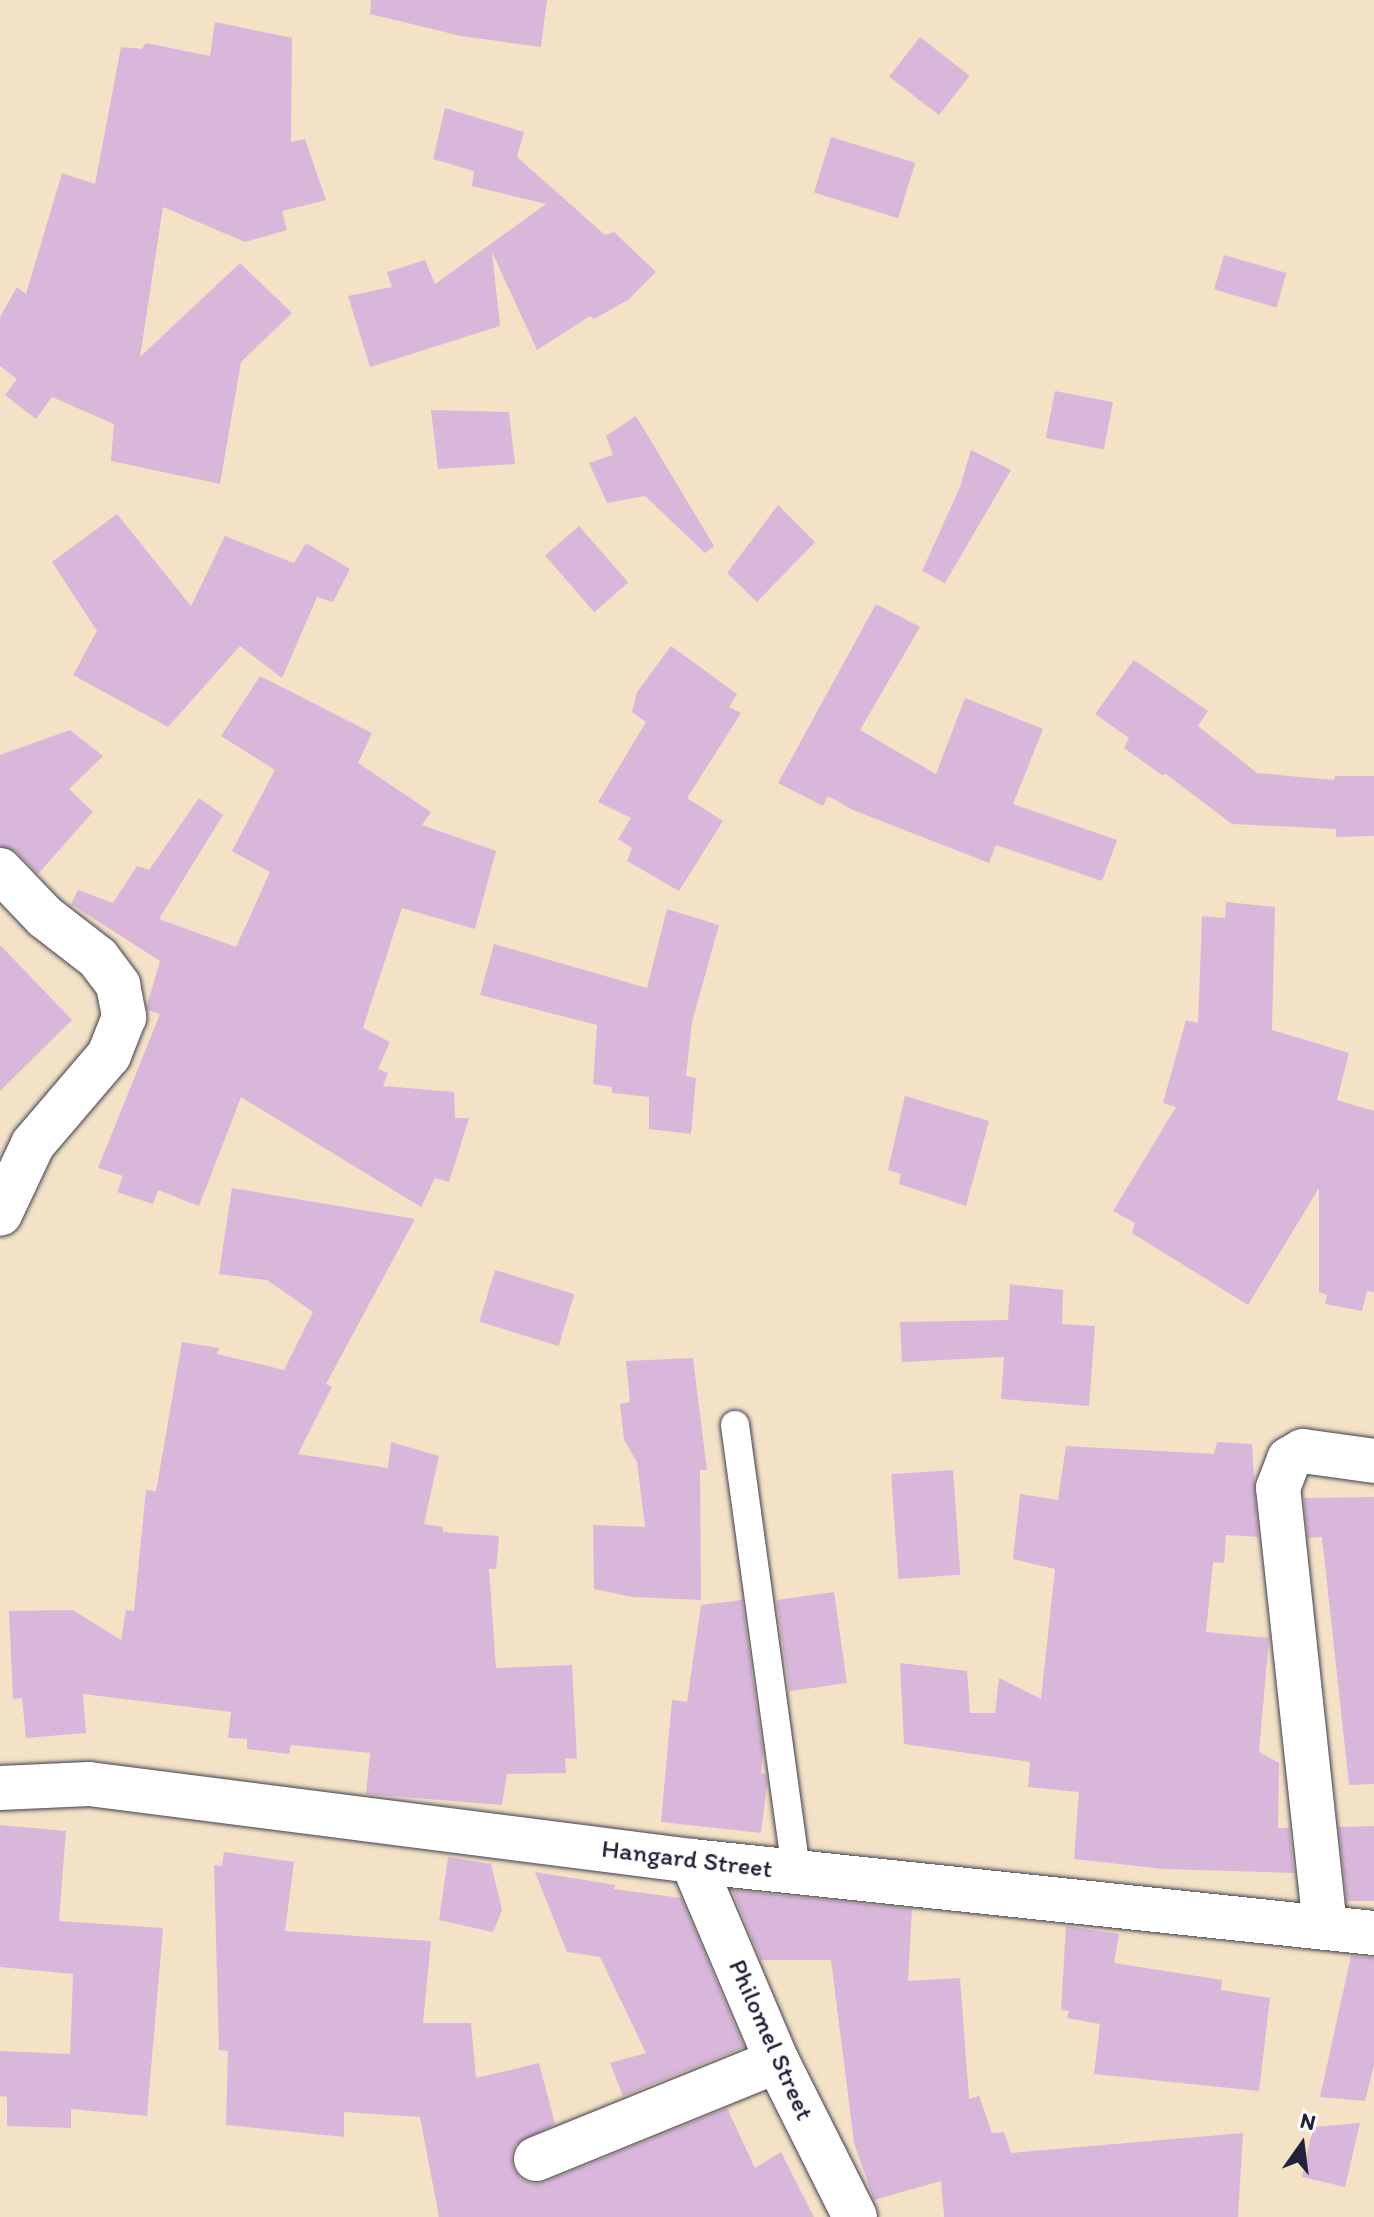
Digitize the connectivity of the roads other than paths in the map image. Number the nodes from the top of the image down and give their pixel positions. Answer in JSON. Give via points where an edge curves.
{"nodes":[{"id":1,"x":0,"y":870,"type":"edge"},
{"id":2,"x":0,"y":1214,"type":"edge"},
{"id":3,"x":735,"y":1425,"type":"dead end"},
{"id":4,"x":1374,"y":1461,"type":"edge"},
{"id":5,"x":0,"y":1788,"type":"edge"},
{"id":6,"x":692,"y":1861,"type":"junction"},
{"id":7,"x":796,"y":1872,"type":"junction"},
{"id":8,"x":1325,"y":1927,"type":"junction"},
{"id":9,"x":1374,"y":1933,"type":"edge"},
{"id":10,"x":777,"y":2061,"type":"junction"},
{"id":11,"x":536,"y":2159,"type":"dead end"},
{"id":12,"x":855,"y":2217,"type":"edge"}],
"edges":[{"from":1,"to":2,"type":"street","via":[[45,917],[98,958],[118,985],[124,1017],[109,1055],[33,1144]]},
{"from":3,"to":7,"type":"lane"},
{"from":4,"to":8,"type":"street","via":[[1303,1451],[1289,1459],[1278,1488]]},
{"from":5,"to":6,"type":"street","name":"Hangard Street","via":[[89,1784]]},
{"from":6,"to":7,"type":"street","name":"Hangard Street"},
{"from":6,"to":10,"type":"street","name":"Philomel Street"},
{"from":7,"to":8,"type":"street","name":"Hangard Street"},
{"from":8,"to":9,"type":"street","name":"Hangard Street"},
{"from":10,"to":11,"type":"street"},
{"from":10,"to":12,"type":"street","name":"Philomel Street"}]}
